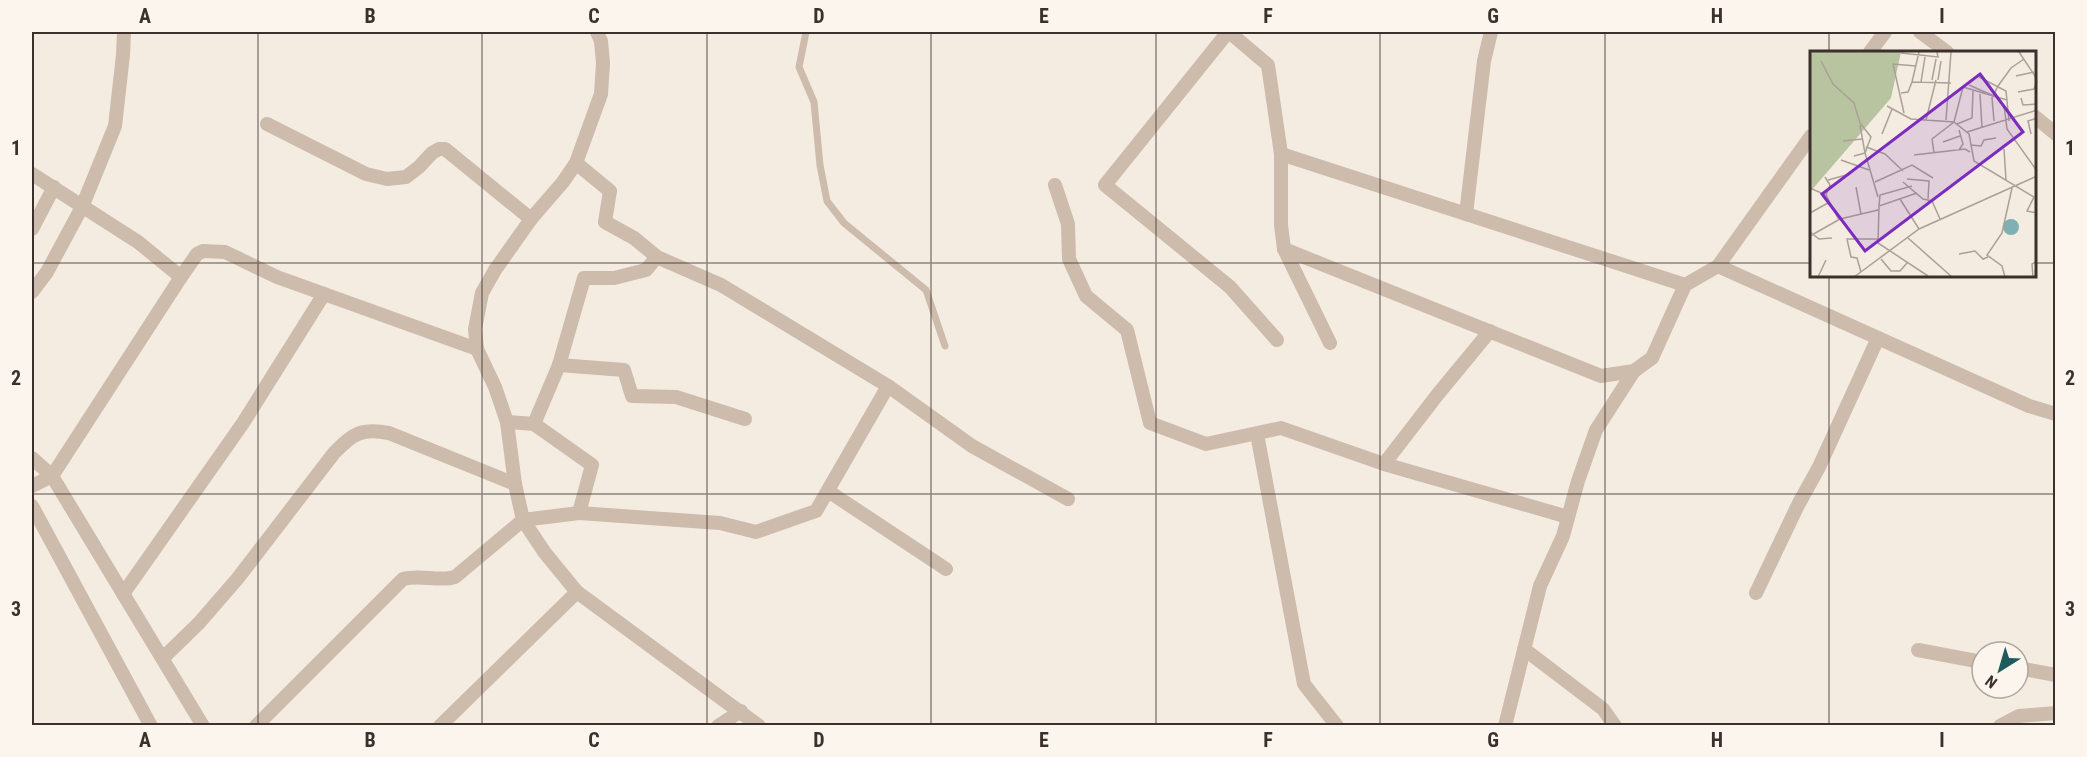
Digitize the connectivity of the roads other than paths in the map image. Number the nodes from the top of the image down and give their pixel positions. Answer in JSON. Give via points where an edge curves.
{"nodes":[{"id":1,"x":124,"y":32,"type":"edge"},
{"id":2,"x":597,"y":32,"type":"edge"},
{"id":3,"x":806,"y":32,"type":"edge"},
{"id":4,"x":1228,"y":32,"type":"edge"},
{"id":5,"x":1491,"y":32,"type":"edge"},
{"id":6,"x":1885,"y":32,"type":"edge"},
{"id":7,"x":1920,"y":32,"type":"edge"},
{"id":8,"x":1871,"y":51,"type":"edge"},
{"id":9,"x":1946,"y":51,"type":"edge"},
{"id":10,"x":2036,"y":118,"type":"edge"},
{"id":11,"x":267,"y":124,"type":"dead end"},
{"id":12,"x":2055,"y":134,"type":"edge"},
{"id":13,"x":1810,"y":137,"type":"edge"},
{"id":14,"x":1281,"y":154,"type":"junction"},
{"id":15,"x":576,"y":163,"type":"junction"},
{"id":16,"x":32,"y":174,"type":"edge"},
{"id":17,"x":1055,"y":185,"type":"dead end"},
{"id":18,"x":54,"y":187,"type":"junction"},
{"id":19,"x":82,"y":207,"type":"junction"},
{"id":20,"x":1466,"y":214,"type":"junction"},
{"id":21,"x":531,"y":219,"type":"junction"},
{"id":22,"x":32,"y":229,"type":"edge"},
{"id":23,"x":1284,"y":249,"type":"junction"},
{"id":24,"x":657,"y":257,"type":"junction"},
{"id":25,"x":1718,"y":266,"type":"junction"},
{"id":26,"x":181,"y":277,"type":"junction"},
{"id":27,"x":1685,"y":285,"type":"junction"},
{"id":28,"x":32,"y":292,"type":"edge"},
{"id":29,"x":324,"y":294,"type":"junction"},
{"id":30,"x":1490,"y":331,"type":"junction"},
{"id":31,"x":1878,"y":338,"type":"junction"},
{"id":32,"x":1277,"y":340,"type":"dead end"},
{"id":33,"x":1330,"y":343,"type":"dead end"},
{"id":34,"x":945,"y":346,"type":"dead end"},
{"id":35,"x":477,"y":349,"type":"junction"},
{"id":36,"x":559,"y":365,"type":"junction"},
{"id":37,"x":1634,"y":371,"type":"junction"},
{"id":38,"x":888,"y":386,"type":"junction"},
{"id":39,"x":2055,"y":414,"type":"edge"},
{"id":40,"x":744,"y":419,"type":"dead end"},
{"id":41,"x":507,"y":422,"type":"junction"},
{"id":42,"x":534,"y":424,"type":"junction"},
{"id":43,"x":1257,"y":434,"type":"junction"},
{"id":44,"x":32,"y":458,"type":"edge"},
{"id":45,"x":1384,"y":464,"type":"junction"},
{"id":46,"x":52,"y":476,"type":"junction"},
{"id":47,"x":514,"y":484,"type":"junction"},
{"id":48,"x":32,"y":486,"type":"edge"},
{"id":49,"x":828,"y":491,"type":"junction"},
{"id":50,"x":1068,"y":499,"type":"dead end"},
{"id":51,"x":32,"y":506,"type":"edge"},
{"id":52,"x":579,"y":513,"type":"junction"},
{"id":53,"x":1568,"y":517,"type":"junction"},
{"id":54,"x":523,"y":520,"type":"junction"},
{"id":55,"x":946,"y":569,"type":"dead end"},
{"id":56,"x":577,"y":592,"type":"junction"},
{"id":57,"x":1756,"y":593,"type":"dead end"},
{"id":58,"x":123,"y":594,"type":"junction"},
{"id":59,"x":1524,"y":649,"type":"junction"},
{"id":60,"x":1918,"y":650,"type":"dead end"},
{"id":61,"x":163,"y":657,"type":"junction"},
{"id":62,"x":1970,"y":660,"type":"edge"},
{"id":63,"x":2030,"y":670,"type":"edge"},
{"id":64,"x":2055,"y":675,"type":"edge"},
{"id":65,"x":741,"y":711,"type":"junction"},
{"id":66,"x":2055,"y":712,"type":"edge"},
{"id":67,"x":151,"y":726,"type":"edge"},
{"id":68,"x":203,"y":726,"type":"edge"},
{"id":69,"x":256,"y":726,"type":"edge"},
{"id":70,"x":440,"y":726,"type":"edge"},
{"id":71,"x":718,"y":726,"type":"edge"},
{"id":72,"x":759,"y":726,"type":"edge"},
{"id":73,"x":1338,"y":726,"type":"edge"},
{"id":74,"x":1505,"y":726,"type":"edge"},
{"id":75,"x":1615,"y":726,"type":"edge"},
{"id":76,"x":2000,"y":726,"type":"edge"}],
"edges":[{"from":1,"to":19,"type":"street","via":[[115,126]]},
{"from":2,"to":15,"type":"street","via":[[603,63],[601,94]]},
{"from":3,"to":34,"type":"lane","via":[[799,67],[814,102],[827,201],[844,223],[926,290]]},
{"from":4,"to":14,"type":"street","via":[[1268,65]]},
{"from":4,"to":32,"type":"street","via":[[1105,185],[1230,287]]},
{"from":5,"to":20,"type":"street"},
{"from":6,"to":8,"type":"street"},
{"from":7,"to":9,"type":"street"},
{"from":10,"to":12,"type":"street"},
{"from":11,"to":21,"type":"street","via":[[366,174],[387,179],[406,177],[432,153],[445,149]]},
{"from":13,"to":25,"type":"street"},
{"from":14,"to":20,"type":"street"},
{"from":14,"to":23,"type":"street"},
{"from":15,"to":21,"type":"street"},
{"from":15,"to":24,"type":"street","via":[[610,191],[605,222]]},
{"from":16,"to":18,"type":"street"},
{"from":17,"to":43,"type":"street","via":[[1068,224],[1069,259],[1086,296],[1127,330],[1150,423],[1206,444]]},
{"from":18,"to":19,"type":"street"},
{"from":18,"to":22,"type":"street"},
{"from":19,"to":26,"type":"street","via":[[138,242]]},
{"from":19,"to":28,"type":"street"},
{"from":20,"to":27,"type":"street"},
{"from":21,"to":35,"type":"street","via":[[482,293],[475,329]]},
{"from":23,"to":30,"type":"street"},
{"from":23,"to":33,"type":"street"},
{"from":24,"to":36,"type":"street","via":[[646,270],[614,278],[584,278]]},
{"from":24,"to":38,"type":"street","via":[[721,285]]},
{"from":25,"to":27,"type":"street"},
{"from":25,"to":31,"type":"street"},
{"from":26,"to":29,"type":"street","via":[[197,254],[211,250],[225,252]]},
{"from":26,"to":46,"type":"street"},
{"from":27,"to":37,"type":"street","via":[[1652,358]]},
{"from":29,"to":35,"type":"street"},
{"from":29,"to":58,"type":"street","via":[[243,423]]},
{"from":30,"to":37,"type":"street","via":[[1601,376]]},
{"from":30,"to":45,"type":"street"},
{"from":31,"to":39,"type":"street"},
{"from":31,"to":57,"type":"street"},
{"from":35,"to":41,"type":"street"},
{"from":36,"to":40,"type":"street","via":[[624,370],[632,396],[676,397]]},
{"from":36,"to":42,"type":"street"},
{"from":37,"to":53,"type":"street","via":[[1596,430]]},
{"from":38,"to":49,"type":"street"},
{"from":38,"to":50,"type":"street","via":[[972,446]]},
{"from":41,"to":42,"type":"street"},
{"from":41,"to":47,"type":"street"},
{"from":42,"to":52,"type":"street","via":[[592,465]]},
{"from":43,"to":45,"type":"street","via":[[1281,428]]},
{"from":43,"to":73,"type":"street","via":[[1304,684]]},
{"from":44,"to":46,"type":"street"},
{"from":45,"to":53,"type":"street"},
{"from":46,"to":48,"type":"street"},
{"from":46,"to":58,"type":"street"},
{"from":47,"to":54,"type":"street"},
{"from":47,"to":61,"type":"street","via":[[389,433],[372,430],[348,438],[238,578]]},
{"from":49,"to":52,"type":"street","via":[[816,511],[756,532],[720,523]]},
{"from":49,"to":55,"type":"street"},
{"from":51,"to":67,"type":"street"},
{"from":52,"to":54,"type":"street"},
{"from":53,"to":59,"type":"street","via":[[1540,586]]},
{"from":54,"to":56,"type":"street"},
{"from":54,"to":69,"type":"street","via":[[455,577],[403,579]]},
{"from":56,"to":65,"type":"street"},
{"from":56,"to":70,"type":"street"},
{"from":58,"to":61,"type":"street"},
{"from":59,"to":74,"type":"street"},
{"from":59,"to":75,"type":"street","via":[[1603,709]]},
{"from":60,"to":62,"type":"street"},
{"from":61,"to":68,"type":"street"},
{"from":63,"to":64,"type":"street"},
{"from":65,"to":71,"type":"street"},
{"from":65,"to":72,"type":"street"},
{"from":66,"to":76,"type":"street","via":[[2019,716]]}]}
